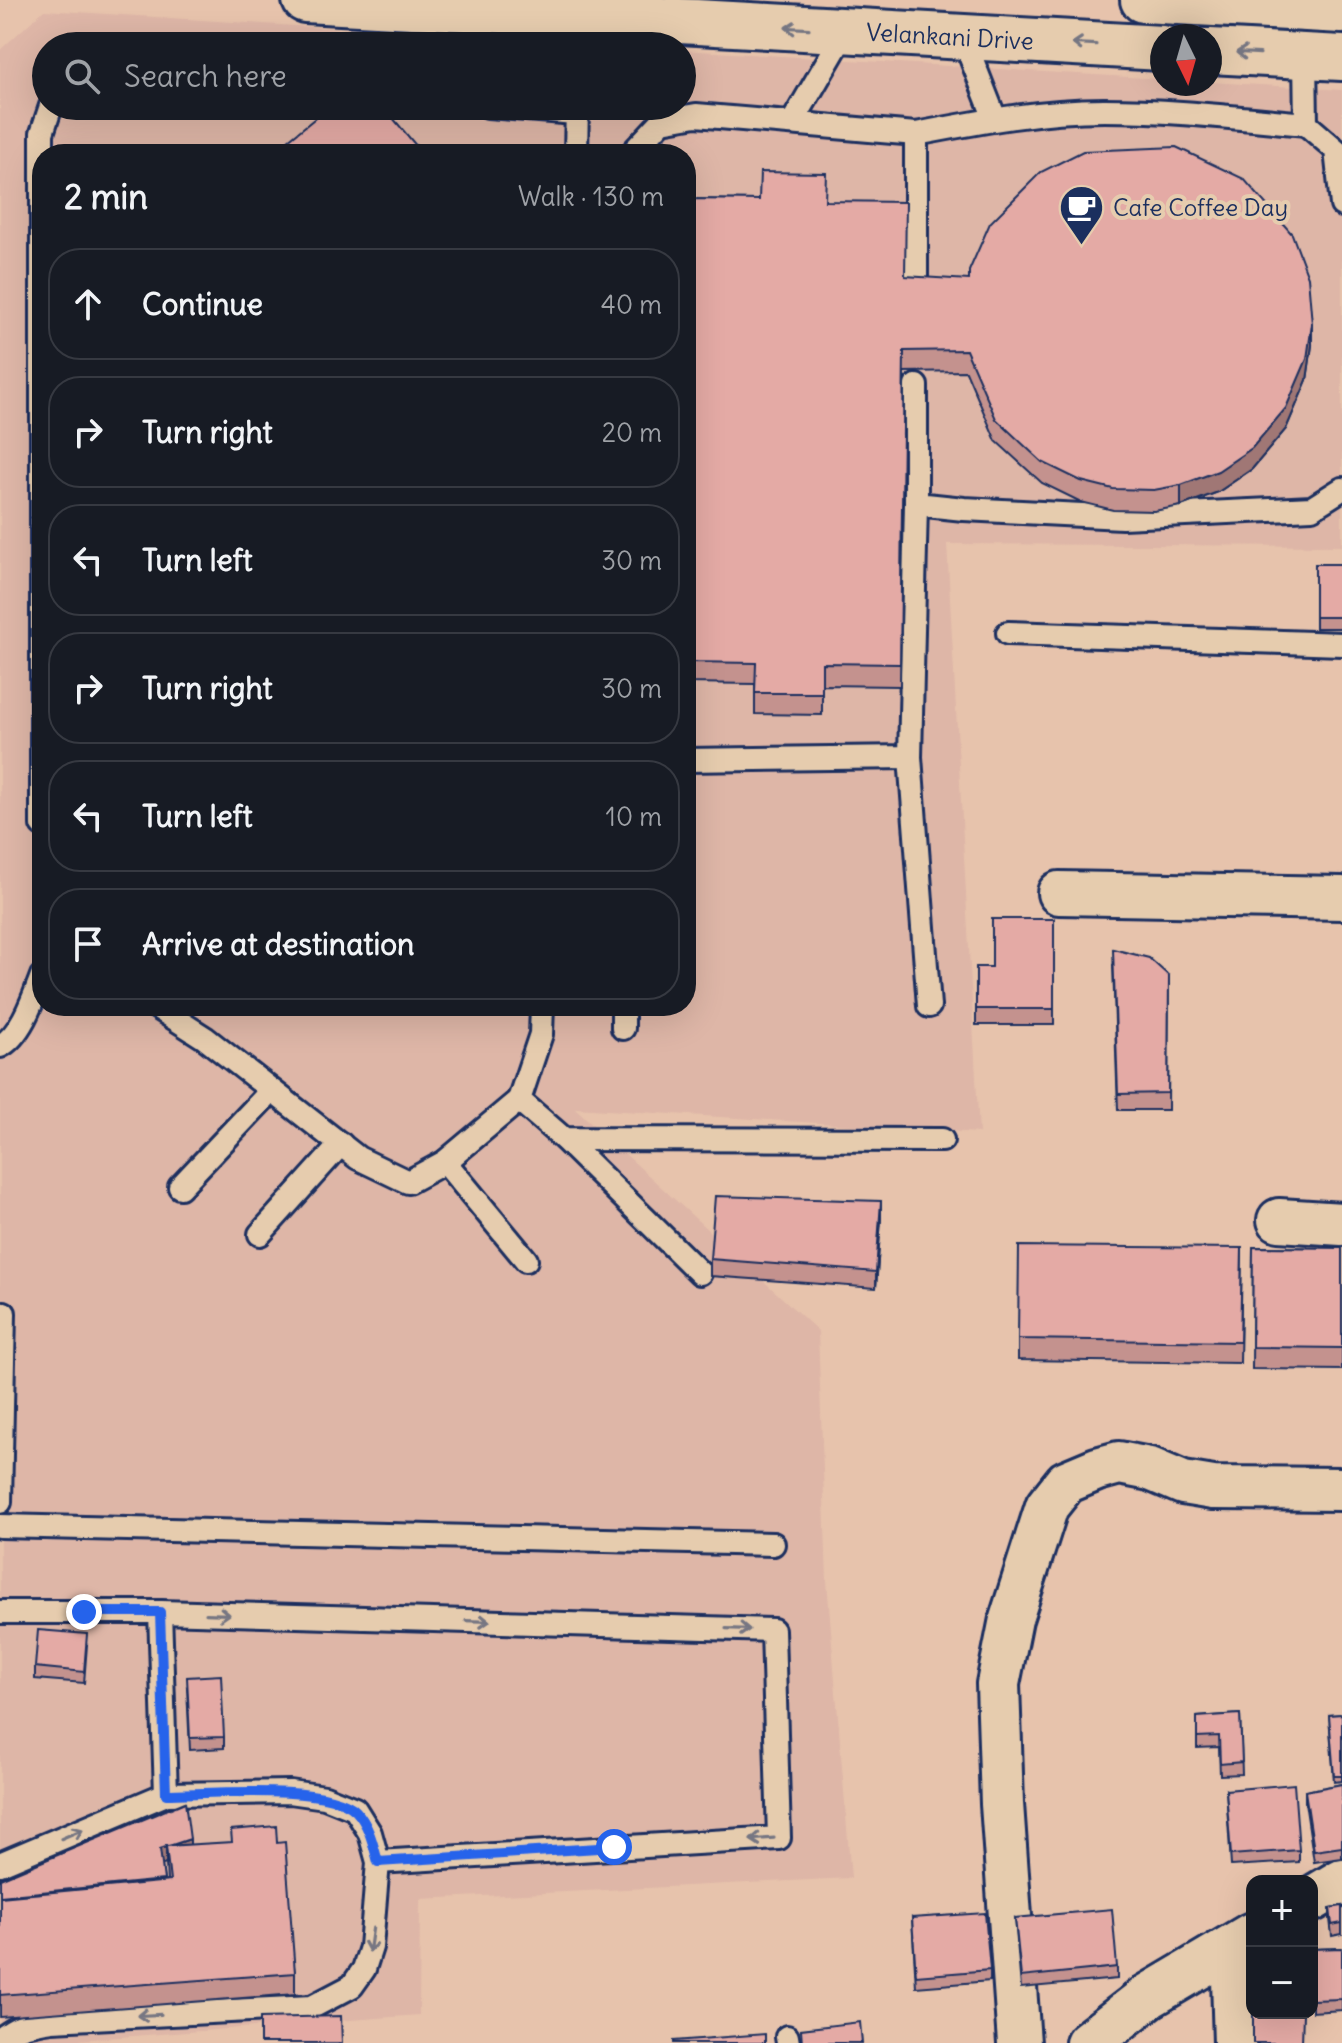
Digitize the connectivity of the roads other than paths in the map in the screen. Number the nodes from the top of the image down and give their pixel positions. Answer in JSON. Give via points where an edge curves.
{"nodes":[{"id":1,"x":305,"y":0,"type":"edge"},
{"id":2,"x":1143,"y":0,"type":"edge"},
{"id":3,"x":1342,"y":11,"type":"edge"},
{"id":4,"x":846,"y":30,"type":"junction"},
{"id":5,"x":579,"y":31,"type":"edge"},
{"id":6,"x":963,"y":37,"type":"junction"},
{"id":7,"x":1150,"y":47,"type":"edge"},
{"id":8,"x":1222,"y":52,"type":"edge"},
{"id":9,"x":1324,"y":57,"type":"edge"},
{"id":10,"x":696,"y":115,"type":"edge"},
{"id":11,"x":995,"y":119,"type":"junction"},
{"id":12,"x":46,"y":120,"type":"edge"},
{"id":13,"x":576,"y":120,"type":"edge"},
{"id":14,"x":668,"y":120,"type":"edge"},
{"id":15,"x":792,"y":123,"type":"junction"},
{"id":16,"x":1306,"y":124,"type":"junction"},
{"id":17,"x":916,"y":134,"type":"junction"},
{"id":18,"x":42,"y":144,"type":"edge"},
{"id":19,"x":576,"y":144,"type":"edge"},
{"id":20,"x":640,"y":144,"type":"edge"},
{"id":21,"x":1342,"y":205,"type":"edge"},
{"id":22,"x":916,"y":280,"type":"edge"},
{"id":23,"x":916,"y":386,"type":"edge"},
{"id":24,"x":1342,"y":489,"type":"edge"},
{"id":25,"x":916,"y":504,"type":"junction"},
{"id":26,"x":1008,"y":633,"type":"dead end"},
{"id":27,"x":1342,"y":644,"type":"edge"},
{"id":28,"x":910,"y":757,"type":"junction"},
{"id":29,"x":696,"y":760,"type":"edge"},
{"id":30,"x":1059,"y":893,"type":"dead end"},
{"id":31,"x":1342,"y":898,"type":"edge"},
{"id":32,"x":32,"y":1004,"type":"edge"},
{"id":33,"x":929,"y":1006,"type":"dead end"},
{"id":34,"x":171,"y":1016,"type":"edge"},
{"id":35,"x":542,"y":1016,"type":"edge"},
{"id":36,"x":0,"y":1046,"type":"edge"},
{"id":37,"x":271,"y":1091,"type":"junction"},
{"id":38,"x":519,"y":1100,"type":"junction"},
{"id":39,"x":564,"y":1139,"type":"junction"},
{"id":40,"x":942,"y":1140,"type":"dead end"},
{"id":41,"x":341,"y":1144,"type":"junction"},
{"id":42,"x":445,"y":1162,"type":"junction"},
{"id":43,"x":180,"y":1187,"type":"dead end"},
{"id":44,"x":1279,"y":1220,"type":"dead end"},
{"id":45,"x":1342,"y":1224,"type":"edge"},
{"id":46,"x":260,"y":1234,"type":"dead end"},
{"id":47,"x":526,"y":1260,"type":"dead end"},
{"id":48,"x":700,"y":1273,"type":"dead end"},
{"id":49,"x":4,"y":1313,"type":"dead end"},
{"id":50,"x":1342,"y":1489,"type":"edge"},
{"id":51,"x":0,"y":1502,"type":"edge"},
{"id":52,"x":0,"y":1526,"type":"edge"},
{"id":53,"x":773,"y":1544,"type":"dead end"},
{"id":54,"x":0,"y":1612,"type":"edge"},
{"id":55,"x":160,"y":1612,"type":"junction"},
{"id":56,"x":166,"y":1794,"type":"junction"},
{"id":57,"x":378,"y":1862,"type":"junction"},
{"id":58,"x":0,"y":1864,"type":"edge"},
{"id":59,"x":1342,"y":1881,"type":"edge"},
{"id":60,"x":1318,"y":1895,"type":"edge"},
{"id":61,"x":1242,"y":1941,"type":"edge"},
{"id":62,"x":0,"y":2040,"type":"edge"},
{"id":63,"x":1019,"y":2043,"type":"edge"},
{"id":64,"x":1088,"y":2043,"type":"edge"},
{"id":65,"x":1235,"y":2043,"type":"edge"}],
"edges":[{"from":1,"to":5,"type":"street","name":"Velankani Drive"},
{"from":2,"to":3,"type":"street"},
{"from":4,"to":5,"type":"street","name":"Velankani Drive","one_way":true},
{"from":4,"to":6,"type":"street","name":"Velankani Drive"},
{"from":4,"to":15,"type":"lane"},
{"from":7,"to":6,"type":"street","name":"Velankani Drive","one_way":true},
{"from":6,"to":11,"type":"lane"},
{"from":9,"to":8,"type":"street","one_way":true},
{"from":9,"to":16,"type":"lane"},
{"from":10,"to":15,"type":"lane"},
{"from":11,"to":16,"type":"lane","via":[[1102,110]]},
{"from":11,"to":17,"type":"lane"},
{"from":12,"to":18,"type":"lane"},
{"from":13,"to":19,"type":"lane"},
{"from":14,"to":20,"type":"lane"},
{"from":15,"to":17,"type":"lane"},
{"from":16,"to":21,"type":"lane","via":[[1336,150]]},
{"from":17,"to":22,"type":"lane"},
{"from":23,"to":25,"type":"lane"},
{"from":24,"to":25,"type":"lane","via":[[1312,508],[1122,517]]},
{"from":25,"to":28,"type":"lane"},
{"from":26,"to":27,"type":"lane"},
{"from":28,"to":29,"type":"lane"},
{"from":28,"to":33,"type":"lane"},
{"from":30,"to":31,"type":"street"},
{"from":32,"to":36,"type":"lane"},
{"from":34,"to":37,"type":"lane"},
{"from":35,"to":38,"type":"lane","via":[[541,1034]]},
{"from":37,"to":41,"type":"lane"},
{"from":37,"to":43,"type":"lane"},
{"from":38,"to":39,"type":"lane"},
{"from":38,"to":42,"type":"lane"},
{"from":39,"to":40,"type":"lane"},
{"from":39,"to":48,"type":"lane"},
{"from":41,"to":42,"type":"lane","via":[[408,1182]]},
{"from":41,"to":46,"type":"lane"},
{"from":42,"to":47,"type":"lane"},
{"from":44,"to":45,"type":"street"},
{"from":49,"to":51,"type":"lane"},
{"from":50,"to":63,"type":"street","via":[[1213,1488],[1119,1463],[1066,1482],[1047,1506],[1011,1619],[998,1684]]},
{"from":52,"to":53,"type":"lane"},
{"from":54,"to":55,"type":"lane"},
{"from":55,"to":56,"type":"lane"},
{"from":55,"to":57,"type":"lane","one_way":true,"via":[[773,1630],[779,1838]]},
{"from":56,"to":57,"type":"lane","via":[[290,1792],[325,1797],[355,1809],[370,1833]]},
{"from":58,"to":56,"type":"lane","one_way":true},
{"from":57,"to":62,"type":"lane","one_way":true,"via":[[371,1947],[364,1969],[335,1997],[312,2007],[52,2020],[11,2030]]},
{"from":59,"to":60,"type":"street"},
{"from":61,"to":64,"type":"street","via":[[1149,1996]]},
{"from":61,"to":65,"type":"street"}]}
